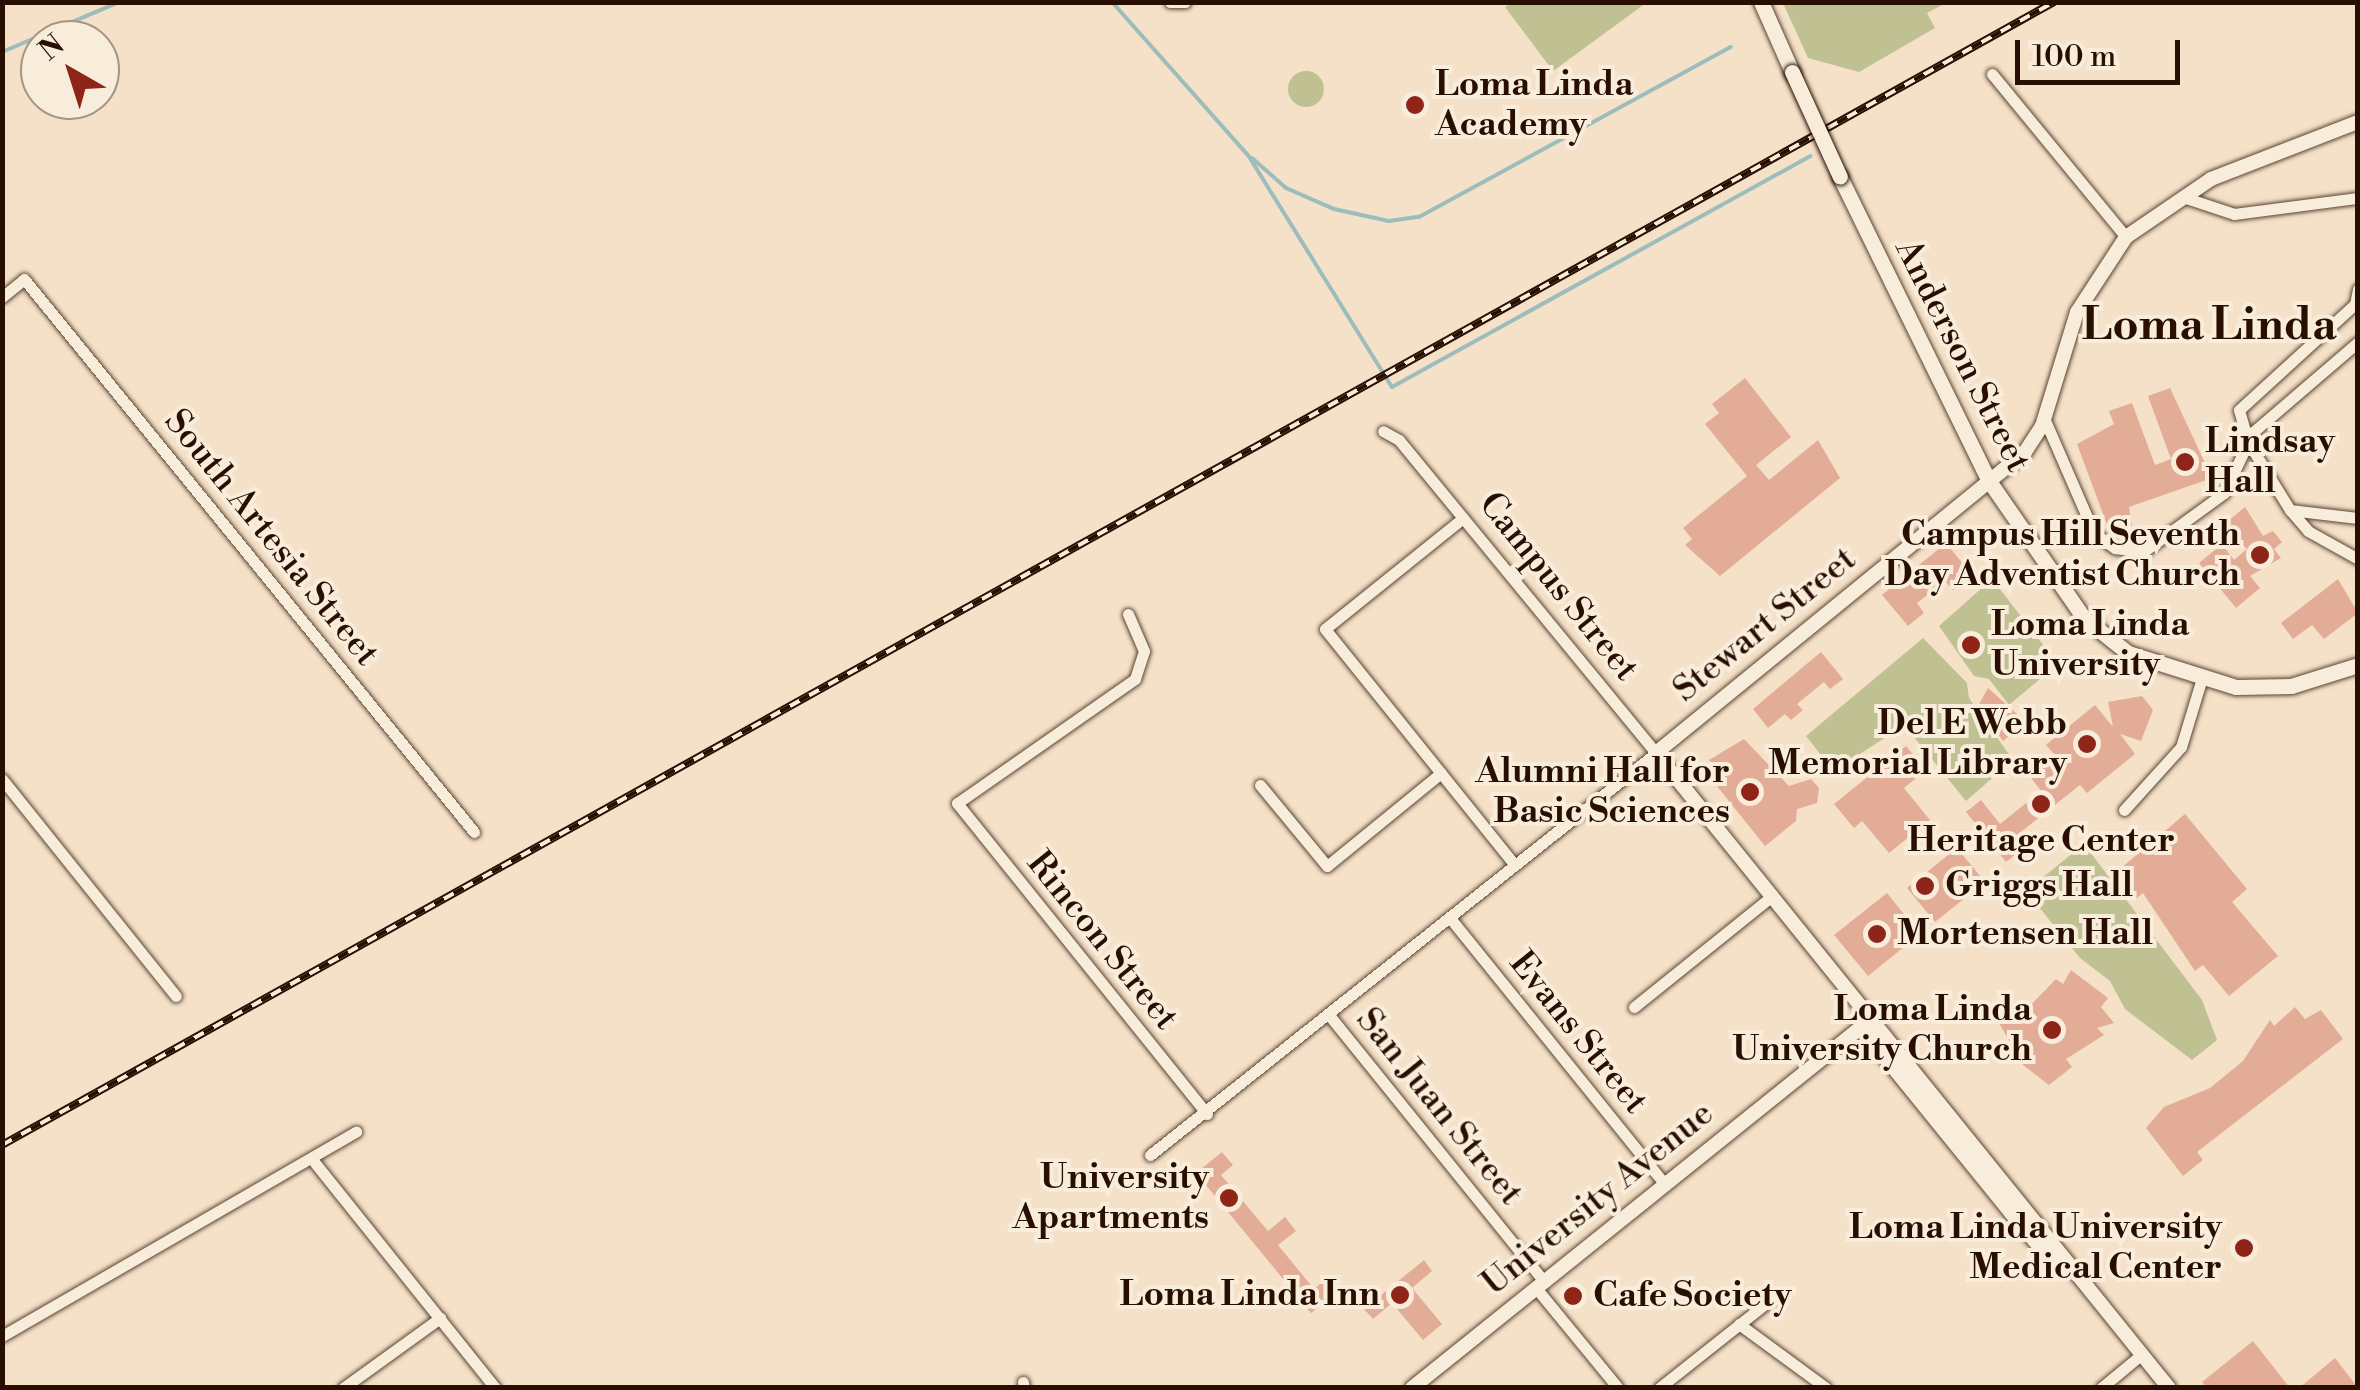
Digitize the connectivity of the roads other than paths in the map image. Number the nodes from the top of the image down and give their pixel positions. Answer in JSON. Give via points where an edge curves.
{"nodes":[{"id":1,"x":1170,"y":2,"type":"edge"},
{"id":2,"x":1184,"y":2,"type":"edge"},
{"id":3,"x":1761,"y":2,"type":"edge"},
{"id":4,"x":1992,"y":74,"type":"dead end"},
{"id":5,"x":2358,"y":122,"type":"edge"},
{"id":6,"x":2183,"y":197,"type":"junction"},
{"id":7,"x":2358,"y":198,"type":"edge"},
{"id":8,"x":2126,"y":238,"type":"junction"},
{"id":9,"x":2358,"y":289,"type":"edge"},
{"id":10,"x":2,"y":297,"type":"edge"},
{"id":11,"x":2358,"y":342,"type":"edge"},
{"id":12,"x":2044,"y":418,"type":"junction"},
{"id":13,"x":1383,"y":430,"type":"dead end"},
{"id":14,"x":2248,"y":442,"type":"junction"},
{"id":15,"x":1989,"y":480,"type":"junction"},
{"id":16,"x":2290,"y":510,"type":"junction"},
{"id":17,"x":1463,"y":518,"type":"junction"},
{"id":18,"x":2358,"y":518,"type":"edge"},
{"id":19,"x":2358,"y":559,"type":"edge"},
{"id":20,"x":1128,"y":614,"type":"dead end"},
{"id":21,"x":2358,"y":665,"type":"edge"},
{"id":22,"x":2201,"y":682,"type":"junction"},
{"id":23,"x":1656,"y":753,"type":"junction"},
{"id":24,"x":1441,"y":773,"type":"junction"},
{"id":25,"x":2,"y":779,"type":"edge"},
{"id":26,"x":1260,"y":785,"type":"dead end"},
{"id":27,"x":2124,"y":810,"type":"dead end"},
{"id":28,"x":474,"y":832,"type":"dead end"},
{"id":29,"x":1515,"y":865,"type":"junction"},
{"id":30,"x":1771,"y":898,"type":"junction"},
{"id":31,"x":1450,"y":918,"type":"junction"},
{"id":32,"x":176,"y":996,"type":"dead end"},
{"id":33,"x":1634,"y":1007,"type":"dead end"},
{"id":34,"x":1329,"y":1015,"type":"junction"},
{"id":35,"x":1869,"y":1021,"type":"junction"},
{"id":36,"x":1206,"y":1114,"type":"junction"},
{"id":37,"x":356,"y":1132,"type":"dead end"},
{"id":38,"x":1150,"y":1154,"type":"dead end"},
{"id":39,"x":315,"y":1162,"type":"junction"},
{"id":40,"x":1664,"y":1183,"type":"junction"},
{"id":41,"x":1540,"y":1285,"type":"junction"},
{"id":42,"x":1774,"y":1297,"type":"dead end"},
{"id":43,"x":440,"y":1318,"type":"junction"},
{"id":44,"x":1740,"y":1324,"type":"junction"},
{"id":45,"x":2,"y":1336,"type":"edge"},
{"id":46,"x":2142,"y":1354,"type":"junction"},
{"id":47,"x":1421,"y":1385,"type":"edge"},
{"id":48,"x":343,"y":1388,"type":"edge"},
{"id":49,"x":495,"y":1388,"type":"edge"},
{"id":50,"x":1618,"y":1388,"type":"edge"},
{"id":51,"x":1660,"y":1388,"type":"edge"},
{"id":52,"x":1826,"y":1388,"type":"edge"},
{"id":53,"x":2101,"y":1388,"type":"edge"},
{"id":54,"x":2169,"y":1388,"type":"edge"}],
"edges":[{"from":1,"to":2,"type":"street"},
{"from":3,"to":15,"type":"main road","name":"Anderson Street","bridge":true},
{"from":4,"to":8,"type":"street"},
{"from":5,"to":6,"type":"street","name":"Stewart Street","via":[[2248,162]]},
{"from":6,"to":7,"type":"street","via":[[2234,214]]},
{"from":6,"to":8,"type":"street","name":"Stewart Street"},
{"from":8,"to":12,"type":"street","name":"Stewart Street","via":[[2077,312]]},
{"from":9,"to":14,"type":"street","via":[[2356,304],[2239,410]]},
{"from":10,"to":28,"type":"street","name":"South Artesia Street","via":[[24,280]]},
{"from":11,"to":14,"type":"street"},
{"from":12,"to":14,"type":"street","via":[[2060,442],[2086,521],[2104,542],[2136,554],[2224,493]]},
{"from":12,"to":15,"type":"street","name":"Stewart Street","via":[[2024,452]]},
{"from":13,"to":17,"type":"street","name":"Campus Street"},
{"from":14,"to":16,"type":"street"},
{"from":15,"to":22,"type":"main road","name":"Anderson Street","via":[[2084,618],[2128,653]]},
{"from":15,"to":23,"type":"street","name":"Stewart Street"},
{"from":16,"to":18,"type":"street"},
{"from":16,"to":19,"type":"street","via":[[2308,531]]},
{"from":17,"to":23,"type":"street","name":"Campus Street"},
{"from":17,"to":24,"type":"street","via":[[1325,629]]},
{"from":20,"to":36,"type":"street","name":"Rincon Street","via":[[1144,651],[1134,679],[957,803]]},
{"from":21,"to":22,"type":"main road","name":"Anderson Street","via":[[2292,686]]},
{"from":22,"to":27,"type":"street","via":[[2181,746]]},
{"from":23,"to":29,"type":"street","name":"Stewart Street"},
{"from":23,"to":30,"type":"street","name":"Campus Street"},
{"from":24,"to":26,"type":"street","via":[[1327,866]]},
{"from":24,"to":29,"type":"street"},
{"from":25,"to":32,"type":"street"},
{"from":29,"to":31,"type":"street","name":"Stewart Street"},
{"from":30,"to":33,"type":"street"},
{"from":30,"to":35,"type":"street","name":"Campus Street"},
{"from":31,"to":34,"type":"street","name":"Stewart Street"},
{"from":31,"to":40,"type":"street","name":"Evans Street"},
{"from":34,"to":36,"type":"street","name":"Stewart Street"},
{"from":34,"to":41,"type":"street","name":"San Juan Street"},
{"from":35,"to":40,"type":"street","name":"University Avenue"},
{"from":35,"to":46,"type":"street","name":"Campus Street","via":[[1871,1040],[1936,1122],[2056,1266],[2071,1268]]},
{"from":36,"to":38,"type":"street","name":"Stewart Street"},
{"from":37,"to":39,"type":"street"},
{"from":39,"to":43,"type":"street"},
{"from":39,"to":45,"type":"street"},
{"from":40,"to":41,"type":"street","name":"University Avenue"},
{"from":41,"to":47,"type":"street","name":"University Avenue"},
{"from":41,"to":50,"type":"street","name":"San Juan Street"},
{"from":42,"to":44,"type":"street"},
{"from":43,"to":48,"type":"street"},
{"from":43,"to":49,"type":"street"},
{"from":44,"to":51,"type":"street"},
{"from":44,"to":52,"type":"street"},
{"from":46,"to":53,"type":"street"},
{"from":46,"to":54,"type":"street","name":"Campus Street"}]}
